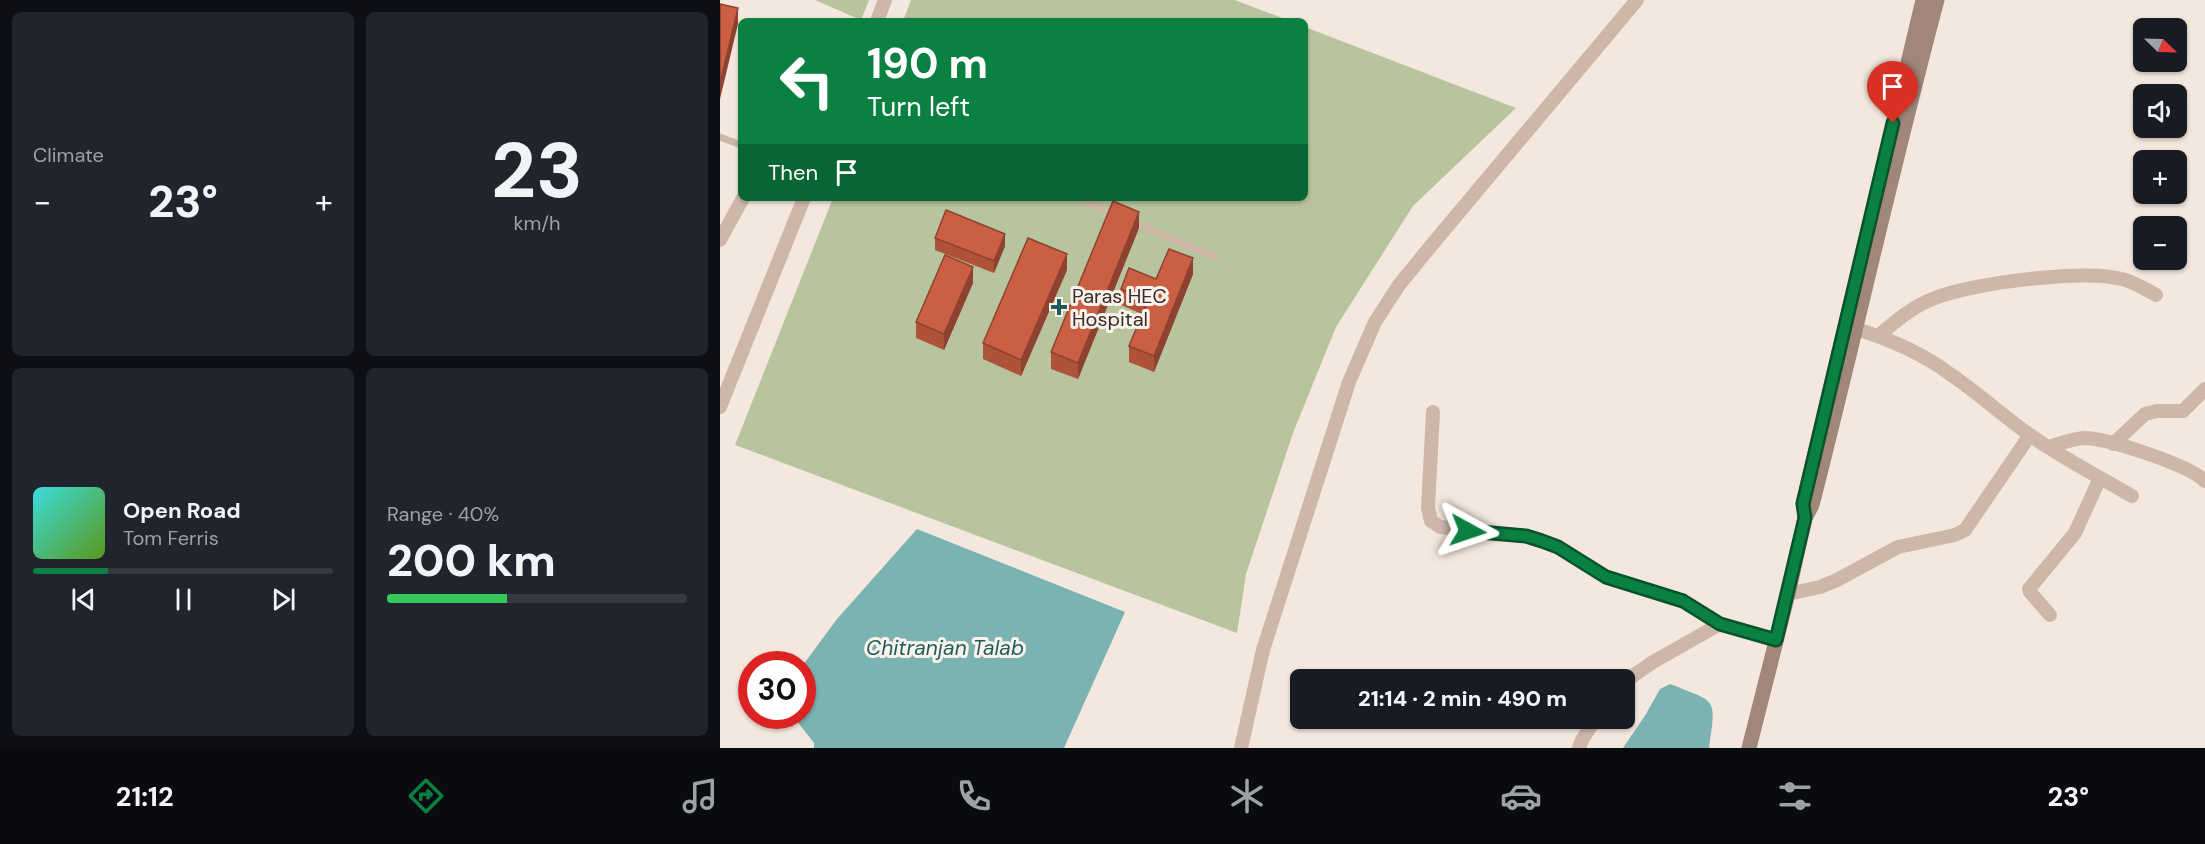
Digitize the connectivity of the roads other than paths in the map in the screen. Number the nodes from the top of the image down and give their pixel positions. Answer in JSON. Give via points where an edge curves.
{"nodes":[{"id":1,"x":885,"y":0,"type":"edge"},
{"id":2,"x":1637,"y":0,"type":"edge"},
{"id":3,"x":1923,"y":0,"type":"edge"},
{"id":4,"x":1937,"y":0,"type":"edge"},
{"id":5,"x":878,"y":18,"type":"edge"},
{"id":6,"x":720,"y":137,"type":"edge"},
{"id":7,"x":738,"y":144,"type":"edge"},
{"id":8,"x":741,"y":201,"type":"edge"},
{"id":9,"x":803,"y":201,"type":"edge"},
{"id":10,"x":1084,"y":201,"type":"edge"},
{"id":11,"x":720,"y":240,"type":"edge"},
{"id":12,"x":1216,"y":257,"type":"dead end"},
{"id":13,"x":2156,"y":295,"type":"dead end"},
{"id":14,"x":1856,"y":329,"type":"junction"},
{"id":15,"x":1878,"y":336,"type":"junction"},
{"id":16,"x":2205,"y":389,"type":"edge"},
{"id":17,"x":720,"y":407,"type":"edge"},
{"id":18,"x":1433,"y":412,"type":"dead end"},
{"id":19,"x":2030,"y":435,"type":"junction"},
{"id":20,"x":2113,"y":444,"type":"junction"},
{"id":21,"x":2048,"y":447,"type":"junction"},
{"id":22,"x":2100,"y":478,"type":"junction"},
{"id":23,"x":2205,"y":481,"type":"edge"},
{"id":24,"x":2132,"y":496,"type":"dead end"},
{"id":25,"x":1805,"y":518,"type":"junction"},
{"id":26,"x":1788,"y":594,"type":"junction"},
{"id":27,"x":2050,"y":615,"type":"dead end"},
{"id":28,"x":1720,"y":624,"type":"junction"},
{"id":29,"x":1776,"y":640,"type":"junction"},
{"id":30,"x":1635,"y":674,"type":"edge"},
{"id":31,"x":1589,"y":729,"type":"edge"},
{"id":32,"x":1241,"y":748,"type":"edge"},
{"id":33,"x":1579,"y":748,"type":"edge"},
{"id":34,"x":1749,"y":748,"type":"edge"}],
"edges":[{"from":1,"to":5,"type":"street"},
{"from":2,"to":32,"type":"street","via":[[1399,285],[1375,322],[1349,382],[1275,609]]},
{"from":3,"to":25,"type":"main road","via":[[1816,442],[1803,504]]},
{"from":4,"to":14,"type":"main road"},
{"from":6,"to":7,"type":"lane"},
{"from":8,"to":11,"type":"street"},
{"from":9,"to":17,"type":"street"},
{"from":10,"to":12,"type":"lane"},
{"from":13,"to":15,"type":"street","via":[[2111,277],[2054,277],[1981,287],[1950,292],[1920,305]]},
{"from":14,"to":15,"type":"street"},
{"from":14,"to":25,"type":"main road","via":[[1812,506]]},
{"from":15,"to":19,"type":"street","via":[[1950,374]]},
{"from":16,"to":20,"type":"street","via":[[2183,411],[2145,414]]},
{"from":18,"to":28,"type":"street","via":[[1428,508],[1435,524],[1542,541],[1606,577],[1683,601]]},
{"from":19,"to":21,"type":"street"},
{"from":19,"to":26,"type":"street","via":[[1965,530],[1898,547],[1828,584]]},
{"from":20,"to":21,"type":"street","via":[[2086,438]]},
{"from":20,"to":23,"type":"street","via":[[2181,466]]},
{"from":21,"to":22,"type":"street"},
{"from":22,"to":24,"type":"street"},
{"from":22,"to":27,"type":"street","via":[[2075,533],[2029,590]]},
{"from":25,"to":26,"type":"main road"},
{"from":26,"to":29,"type":"main road"},
{"from":28,"to":29,"type":"street"},
{"from":28,"to":30,"type":"street"},
{"from":29,"to":34,"type":"main road"},
{"from":31,"to":33,"type":"street"}]}
